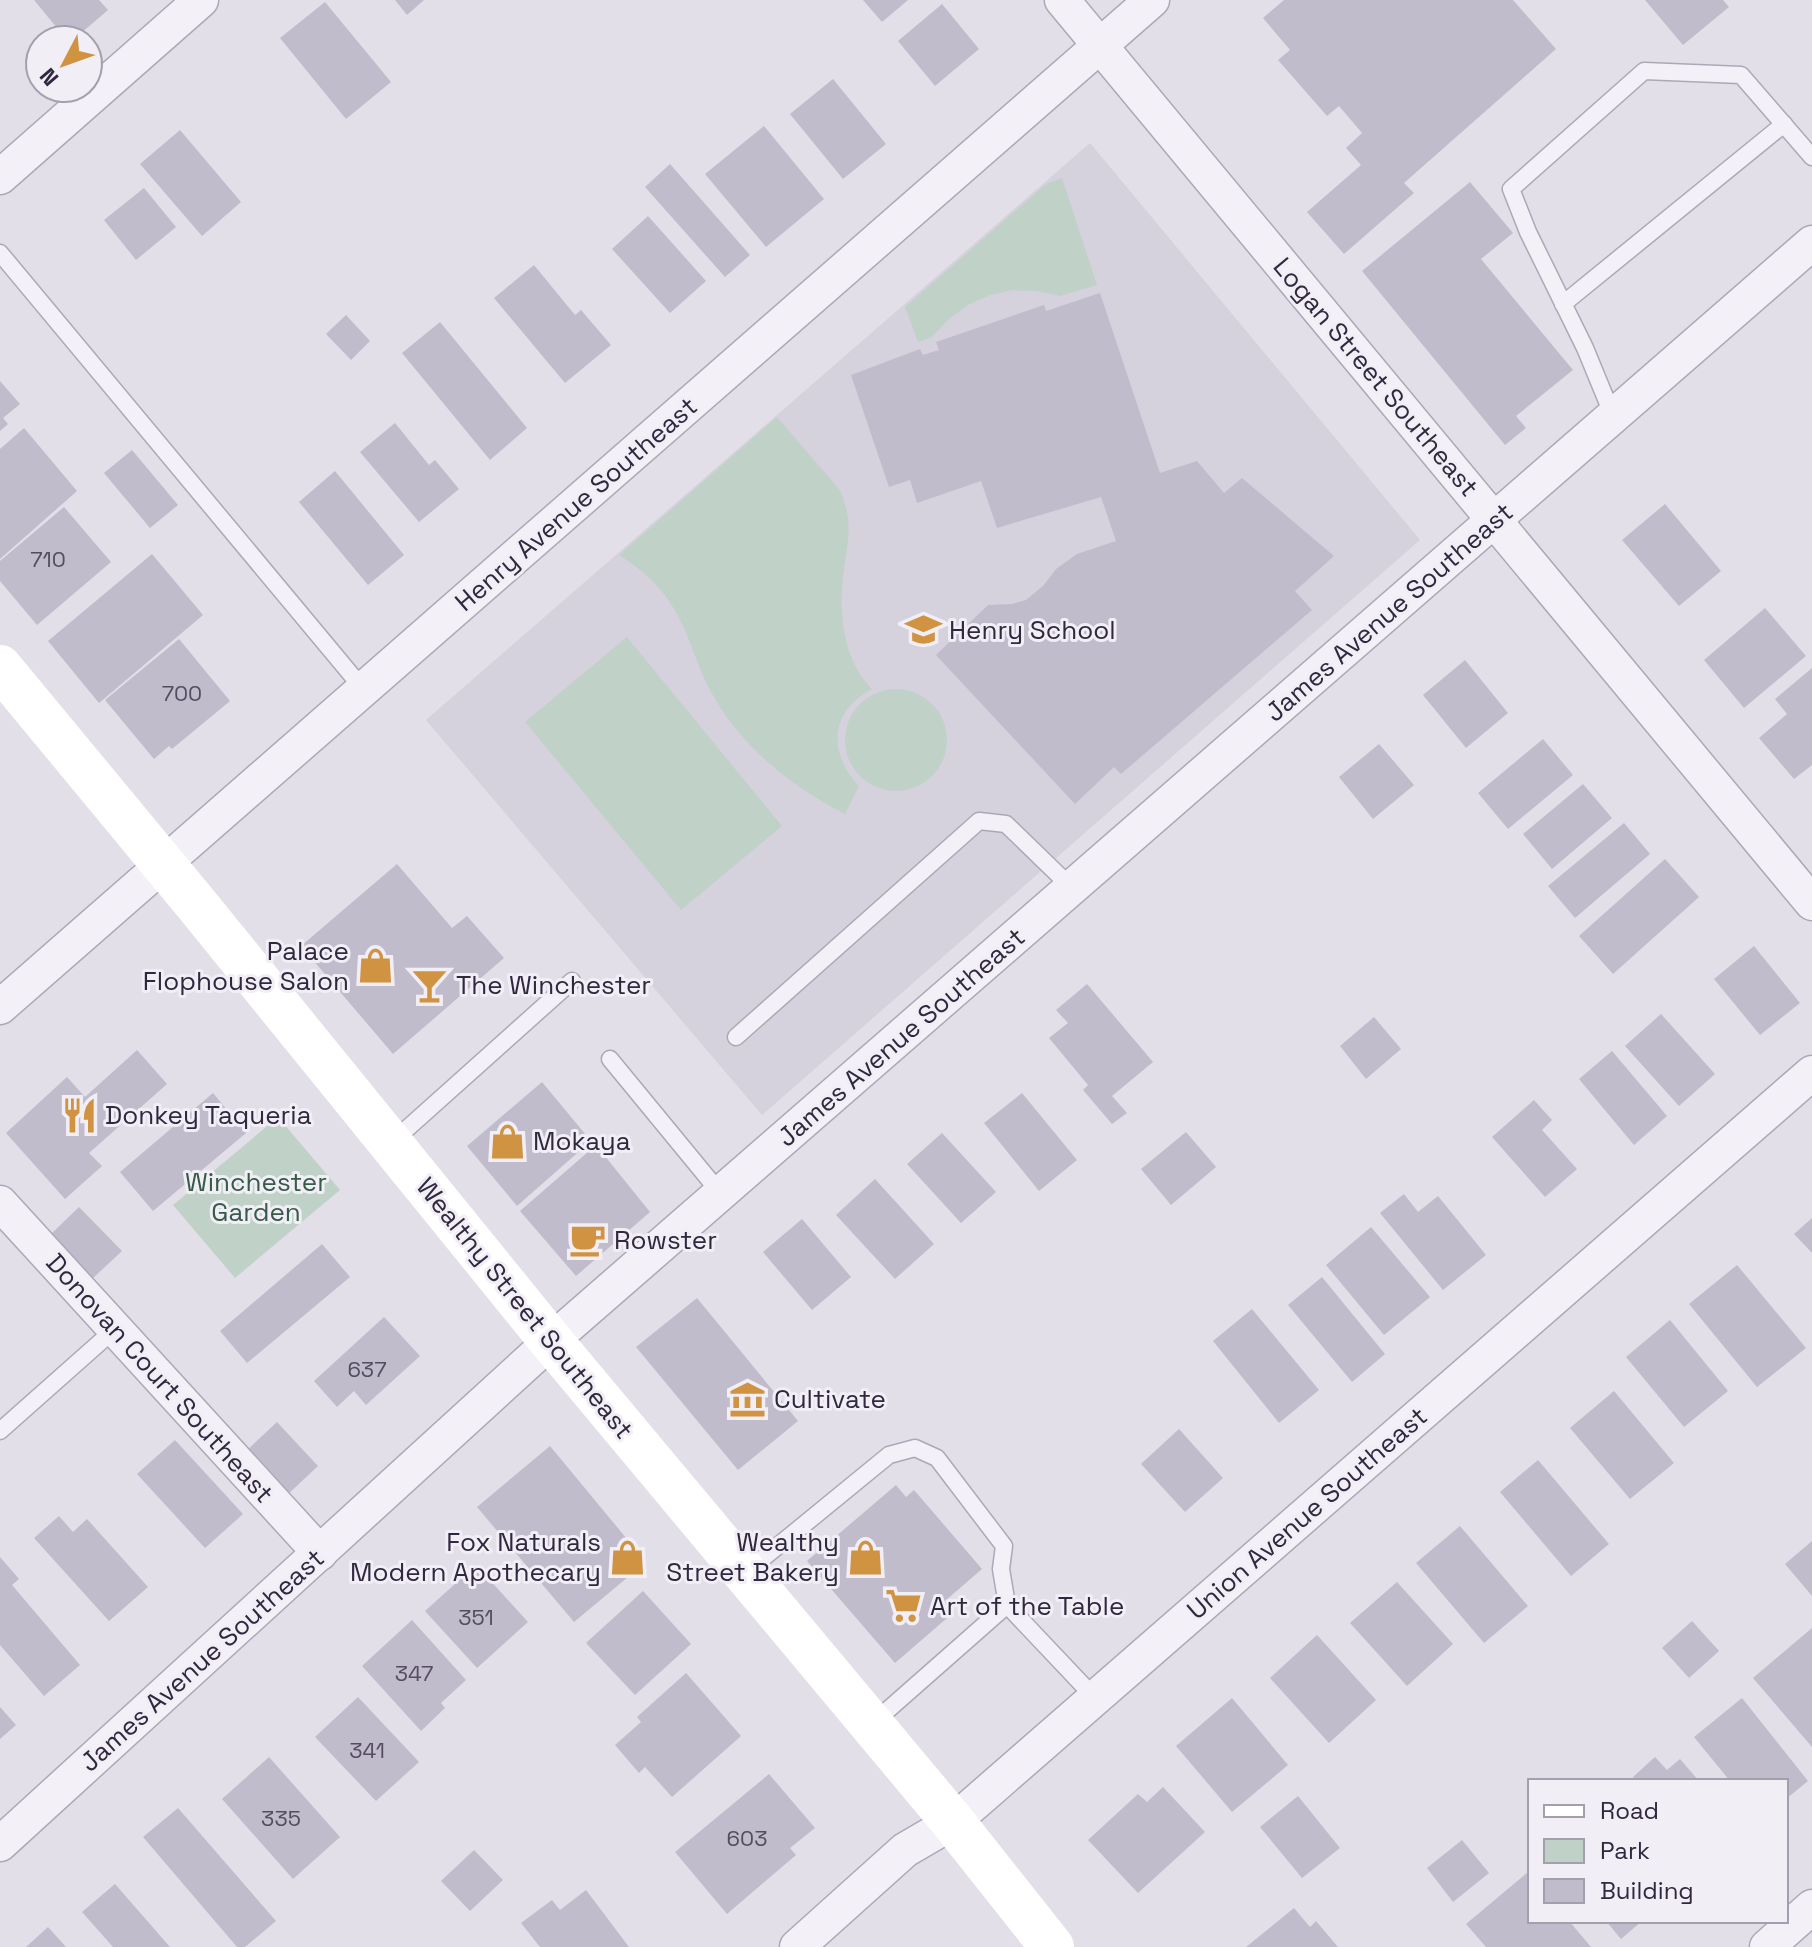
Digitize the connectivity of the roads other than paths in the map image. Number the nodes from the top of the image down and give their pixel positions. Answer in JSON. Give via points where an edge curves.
{"nodes":[{"id":1,"x":201,"y":0,"type":"edge"},
{"id":2,"x":1062,"y":0,"type":"edge"},
{"id":3,"x":1152,"y":0,"type":"edge"},
{"id":4,"x":1100,"y":45,"type":"junction"},
{"id":5,"x":1784,"y":124,"type":"junction"},
{"id":6,"x":1812,"y":157,"type":"edge"},
{"id":7,"x":0,"y":177,"type":"edge"},
{"id":8,"x":1812,"y":243,"type":"edge"},
{"id":9,"x":0,"y":253,"type":"edge"},
{"id":10,"x":1563,"y":304,"type":"junction"},
{"id":11,"x":1613,"y":416,"type":"junction"},
{"id":12,"x":1495,"y":519,"type":"junction"},
{"id":13,"x":0,"y":667,"type":"edge"},
{"id":14,"x":364,"y":690,"type":"junction"},
{"id":15,"x":163,"y":865,"type":"junction"},
{"id":16,"x":1072,"y":888,"type":"junction"},
{"id":17,"x":1812,"y":903,"type":"edge"},
{"id":18,"x":572,"y":981,"type":"dead end"},
{"id":19,"x":0,"y":1007,"type":"edge"},
{"id":20,"x":736,"y":1037,"type":"dead end"},
{"id":21,"x":610,"y":1059,"type":"dead end"},
{"id":22,"x":1812,"y":1073,"type":"edge"},
{"id":23,"x":390,"y":1144,"type":"junction"},
{"id":24,"x":721,"y":1194,"type":"junction"},
{"id":25,"x":0,"y":1203,"type":"edge"},
{"id":26,"x":115,"y":1329,"type":"junction"},
{"id":27,"x":551,"y":1341,"type":"junction"},
{"id":28,"x":0,"y":1431,"type":"edge"},
{"id":29,"x":320,"y":1553,"type":"junction"},
{"id":30,"x":745,"y":1573,"type":"junction"},
{"id":31,"x":1007,"y":1605,"type":"junction"},
{"id":32,"x":1095,"y":1698,"type":"junction"},
{"id":33,"x":872,"y":1724,"type":"junction"},
{"id":34,"x":953,"y":1822,"type":"junction"},
{"id":35,"x":0,"y":1844,"type":"edge"},
{"id":36,"x":1812,"y":1907,"type":"edge"},
{"id":37,"x":797,"y":1947,"type":"edge"},
{"id":38,"x":1052,"y":1947,"type":"edge"},
{"id":39,"x":1767,"y":1947,"type":"edge"}],
"edges":[{"from":1,"to":7,"type":"street"},
{"from":2,"to":4,"type":"street","name":"Logan Street Southeast"},
{"from":3,"to":4,"type":"street","name":"Henry Avenue Southeast"},
{"from":4,"to":12,"type":"street","name":"Logan Street Southeast"},
{"from":4,"to":14,"type":"street","name":"Henry Avenue Southeast"},
{"from":5,"to":6,"type":"lane"},
{"from":5,"to":10,"type":"lane"},
{"from":5,"to":10,"type":"lane","via":[[1741,75],[1644,71],[1511,189]]},
{"from":8,"to":11,"type":"street","name":"James Avenue Southeast"},
{"from":9,"to":14,"type":"lane"},
{"from":10,"to":11,"type":"lane"},
{"from":11,"to":12,"type":"street","name":"James Avenue Southeast"},
{"from":12,"to":16,"type":"street","name":"James Avenue Southeast"},
{"from":12,"to":17,"type":"street","name":"Logan Street Southeast"},
{"from":13,"to":15,"type":"main road","name":"Wealthy Street Southeast"},
{"from":14,"to":15,"type":"street","name":"Henry Avenue Southeast"},
{"from":15,"to":19,"type":"street","name":"Henry Avenue Southeast"},
{"from":15,"to":23,"type":"main road","name":"Wealthy Street Southeast"},
{"from":16,"to":20,"type":"lane","via":[[1006,824],[979,821]]},
{"from":16,"to":24,"type":"street","name":"James Avenue Southeast"},
{"from":18,"to":23,"type":"lane"},
{"from":21,"to":24,"type":"lane"},
{"from":22,"to":32,"type":"street","name":"Union Avenue Southeast"},
{"from":23,"to":27,"type":"main road","name":"Wealthy Street Southeast"},
{"from":24,"to":27,"type":"street","name":"James Avenue Southeast"},
{"from":25,"to":26,"type":"street","name":"Donovan Court Southeast"},
{"from":26,"to":28,"type":"lane"},
{"from":26,"to":29,"type":"street","name":"Donovan Court Southeast"},
{"from":27,"to":29,"type":"street","name":"James Avenue Southeast"},
{"from":27,"to":30,"type":"main road","name":"Wealthy Street Southeast"},
{"from":29,"to":35,"type":"street","name":"James Avenue Southeast"},
{"from":30,"to":31,"type":"lane","via":[[889,1455],[915,1448],[937,1458],[1004,1546],[1001,1569]]},
{"from":30,"to":33,"type":"main road","name":"Wealthy Street Southeast"},
{"from":31,"to":32,"type":"lane"},
{"from":31,"to":33,"type":"lane"},
{"from":32,"to":34,"type":"street","name":"Union Avenue Southeast"},
{"from":33,"to":34,"type":"main road","name":"Wealthy Street Southeast"},
{"from":34,"to":37,"type":"street","name":"Union Avenue Southeast","via":[[905,1850]]},
{"from":34,"to":38,"type":"main road","name":"Wealthy Street Southeast"},
{"from":36,"to":39,"type":"street"}]}
